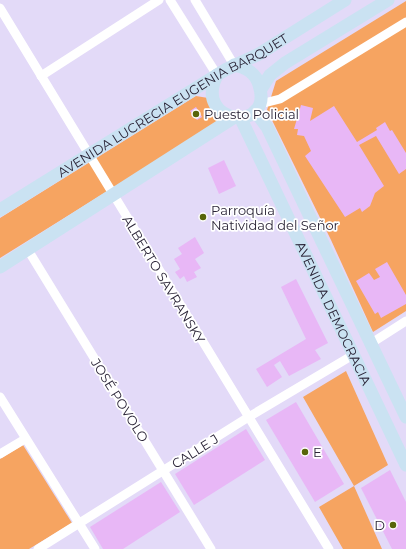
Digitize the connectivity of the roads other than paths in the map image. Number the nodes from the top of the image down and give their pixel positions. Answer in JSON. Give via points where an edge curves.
{"nodes":[{"id":1,"x":158,"y":0,"type":"edge"},
{"id":2,"x":170,"y":0,"type":"edge"},
{"id":3,"x":195,"y":0,"type":"edge"},
{"id":4,"x":345,"y":0,"type":"edge"},
{"id":5,"x":388,"y":0,"type":"edge"},
{"id":6,"x":0,"y":8,"type":"edge"},
{"id":7,"x":406,"y":22,"type":"edge"},
{"id":8,"x":234,"y":65,"type":"junction"},
{"id":9,"x":217,"y":75,"type":"junction"},
{"id":10,"x":41,"y":76,"type":"junction"},
{"id":11,"x":261,"y":89,"type":"junction"},
{"id":12,"x":257,"y":108,"type":"junction"},
{"id":13,"x":237,"y":118,"type":"junction"},
{"id":14,"x":89,"y":154,"type":"junction"},
{"id":15,"x":114,"y":196,"type":"junction"},
{"id":16,"x":2,"y":205,"type":"edge"},
{"id":17,"x":28,"y":250,"type":"junction"},
{"id":18,"x":0,"y":267,"type":"edge"},
{"id":19,"x":406,"y":321,"type":"edge"},
{"id":20,"x":370,"y":344,"type":"junction"},
{"id":21,"x":353,"y":354,"type":"junction"},
{"id":22,"x":0,"y":397,"type":"edge"},
{"id":23,"x":247,"y":418,"type":"junction"},
{"id":24,"x":406,"y":418,"type":"edge"},
{"id":25,"x":25,"y":439,"type":"junction"},
{"id":26,"x":0,"y":454,"type":"edge"},
{"id":27,"x":406,"y":465,"type":"edge"},
{"id":28,"x":163,"y":471,"type":"junction"},
{"id":29,"x":79,"y":524,"type":"junction"},
{"id":30,"x":38,"y":549,"type":"edge"},
{"id":31,"x":95,"y":549,"type":"edge"},
{"id":32,"x":211,"y":549,"type":"edge"},
{"id":33,"x":329,"y":549,"type":"edge"}],
"edges":[{"from":1,"to":10,"type":"street"},
{"from":2,"to":9,"type":"street"},
{"from":3,"to":8,"type":"street"},
{"from":4,"to":8,"type":"main road","name":"AVENIDA LUCRECIA EUGENIA BARQUET","via":[[259,54]]},
{"from":5,"to":11,"type":"main road","name":"AVENIDA LUCRECIA EUGENIA BARQUET","via":[[285,63],[270,75]]},
{"from":6,"to":10,"type":"street","name":"ALBERTO SAVRANSKY"},
{"from":7,"to":12,"type":"street","via":[[280,99]]},
{"from":8,"to":9,"type":"main road","name":"AVENIDA LUCRECIA EUGENIA BARQUET"},
{"from":8,"to":11,"type":"main road","via":[[254,75]]},
{"from":9,"to":13,"type":"main road","via":[[213,83],[214,101],[225,115]]},
{"from":9,"to":14,"type":"main road","name":"AVENIDA LUCRECIA EUGENIA BARQUET"},
{"from":10,"to":14,"type":"street","name":"ALBERTO SAVRANSKY"},
{"from":11,"to":12,"type":"main road"},
{"from":12,"to":13,"type":"main road","via":[[246,117]]},
{"from":12,"to":20,"type":"main road","name":"AVENIDA DEMOCRACIA"},
{"from":13,"to":15,"type":"main road"},
{"from":13,"to":21,"type":"main road","name":"AVENIDA DEMOCRACIA"},
{"from":14,"to":15,"type":"street","name":"ALBERTO SAVRANSKY"},
{"from":14,"to":16,"type":"main road","name":"AVENIDA LUCRECIA EUGENIA BARQUET"},
{"from":15,"to":17,"type":"main road"},
{"from":15,"to":23,"type":"street","name":"ALBERTO SAVRANSKY"},
{"from":17,"to":18,"type":"main road"},
{"from":17,"to":28,"type":"street","name":"JOSÉ POVOLO"},
{"from":19,"to":20,"type":"street"},
{"from":20,"to":24,"type":"main road","name":"AVENIDA DEMOCRACIA"},
{"from":21,"to":23,"type":"street","name":"CALLE J"},
{"from":21,"to":27,"type":"main road","name":"AVENIDA DEMOCRACIA"},
{"from":22,"to":25,"type":"street"},
{"from":23,"to":28,"type":"street","name":"CALLE J"},
{"from":23,"to":33,"type":"street","name":"ALBERTO SAVRANSKY"},
{"from":25,"to":26,"type":"street"},
{"from":25,"to":29,"type":"street"},
{"from":28,"to":29,"type":"street","name":"CALLE J"},
{"from":28,"to":32,"type":"street","name":"JOSÉ POVOLO"},
{"from":29,"to":30,"type":"street","name":"CALLE J"},
{"from":29,"to":31,"type":"street"}]}
